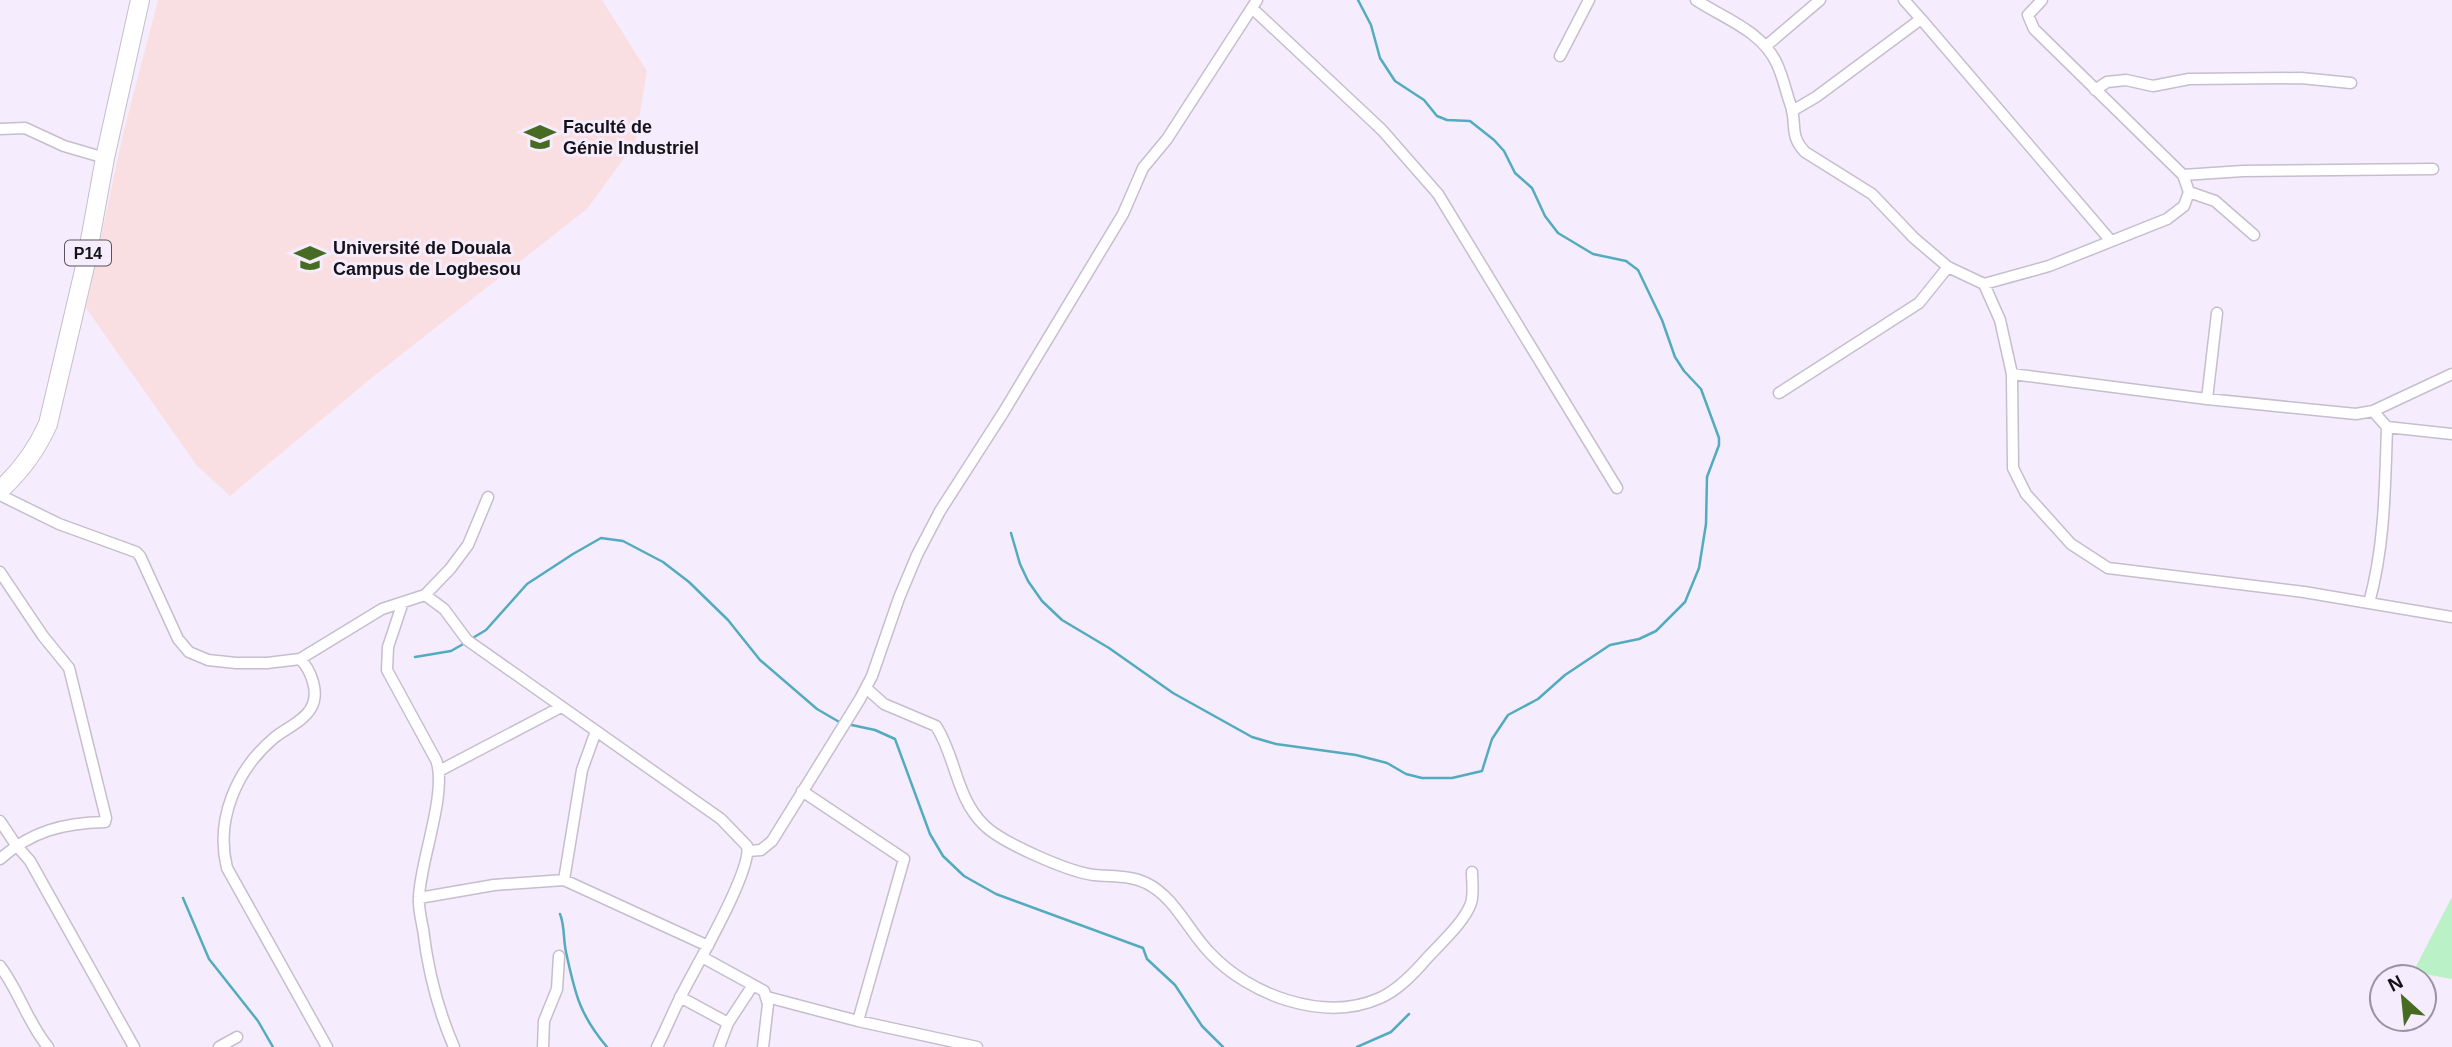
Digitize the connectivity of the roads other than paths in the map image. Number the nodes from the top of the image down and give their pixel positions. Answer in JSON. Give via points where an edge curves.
{"nodes":[{"id":1,"x":140,"y":0,"type":"edge"},
{"id":2,"x":1589,"y":0,"type":"edge"},
{"id":3,"x":1696,"y":0,"type":"edge"},
{"id":4,"x":1820,"y":0,"type":"edge"},
{"id":5,"x":1904,"y":0,"type":"edge"},
{"id":6,"x":2042,"y":0,"type":"edge"},
{"id":7,"x":1255,"y":4,"type":"edge"},
{"id":8,"x":1921,"y":19,"type":"junction"},
{"id":9,"x":1766,"y":47,"type":"junction"},
{"id":10,"x":1560,"y":56,"type":"dead end"},
{"id":11,"x":2351,"y":83,"type":"dead end"},
{"id":12,"x":2095,"y":90,"type":"junction"},
{"id":13,"x":1792,"y":111,"type":"junction"},
{"id":14,"x":0,"y":129,"type":"edge"},
{"id":15,"x":105,"y":158,"type":"junction"},
{"id":16,"x":2433,"y":169,"type":"dead end"},
{"id":17,"x":2183,"y":175,"type":"junction"},
{"id":18,"x":2189,"y":192,"type":"junction"},
{"id":19,"x":2254,"y":235,"type":"dead end"},
{"id":20,"x":2111,"y":242,"type":"junction"},
{"id":21,"x":1948,"y":267,"type":"junction"},
{"id":22,"x":1984,"y":284,"type":"junction"},
{"id":23,"x":2217,"y":313,"type":"dead end"},
{"id":24,"x":2012,"y":374,"type":"junction"},
{"id":25,"x":2452,"y":374,"type":"edge"},
{"id":26,"x":1779,"y":393,"type":"dead end"},
{"id":27,"x":2207,"y":399,"type":"junction"},
{"id":28,"x":2373,"y":411,"type":"junction"},
{"id":29,"x":2387,"y":426,"type":"junction"},
{"id":30,"x":2452,"y":434,"type":"edge"},
{"id":31,"x":1617,"y":488,"type":"dead end"},
{"id":32,"x":0,"y":493,"type":"edge"},
{"id":33,"x":488,"y":497,"type":"dead end"},
{"id":34,"x":2,"y":578,"type":"edge"},
{"id":35,"x":425,"y":595,"type":"junction"},
{"id":36,"x":403,"y":602,"type":"junction"},
{"id":37,"x":2369,"y":603,"type":"junction"},
{"id":38,"x":2452,"y":617,"type":"edge"},
{"id":39,"x":300,"y":659,"type":"junction"},
{"id":40,"x":866,"y":688,"type":"junction"},
{"id":41,"x":561,"y":707,"type":"junction"},
{"id":42,"x":596,"y":731,"type":"junction"},
{"id":43,"x":439,"y":771,"type":"junction"},
{"id":44,"x":802,"y":791,"type":"junction"},
{"id":45,"x":0,"y":821,"type":"edge"},
{"id":46,"x":16,"y":845,"type":"junction"},
{"id":47,"x":748,"y":852,"type":"junction"},
{"id":48,"x":0,"y":859,"type":"edge"},
{"id":49,"x":1472,"y":872,"type":"dead end"},
{"id":50,"x":564,"y":880,"type":"junction"},
{"id":51,"x":419,"y":898,"type":"junction"},
{"id":52,"x":708,"y":946,"type":"junction"},
{"id":53,"x":559,"y":956,"type":"dead end"},
{"id":54,"x":702,"y":957,"type":"junction"},
{"id":55,"x":0,"y":966,"type":"edge"},
{"id":56,"x":753,"y":985,"type":"junction"},
{"id":57,"x":680,"y":997,"type":"junction"},
{"id":58,"x":767,"y":997,"type":"junction"},
{"id":59,"x":858,"y":1021,"type":"junction"},
{"id":60,"x":728,"y":1023,"type":"junction"},
{"id":61,"x":237,"y":1037,"type":"dead end"},
{"id":62,"x":48,"y":1047,"type":"edge"},
{"id":63,"x":134,"y":1047,"type":"edge"},
{"id":64,"x":219,"y":1047,"type":"edge"},
{"id":65,"x":327,"y":1047,"type":"edge"},
{"id":66,"x":454,"y":1047,"type":"edge"},
{"id":67,"x":542,"y":1047,"type":"edge"},
{"id":68,"x":657,"y":1047,"type":"edge"},
{"id":69,"x":719,"y":1047,"type":"edge"},
{"id":70,"x":762,"y":1047,"type":"edge"},
{"id":71,"x":978,"y":1047,"type":"edge"}],
"edges":[{"from":1,"to":15,"type":"main road","number":"P14"},
{"from":2,"to":10,"type":"street"},
{"from":3,"to":9,"type":"street"},
{"from":4,"to":9,"type":"street"},
{"from":5,"to":8,"type":"street"},
{"from":6,"to":12,"type":"street","via":[[2028,15],[2034,29]]},
{"from":7,"to":31,"type":"street","via":[[1382,130],[1438,194]]},
{"from":7,"to":40,"type":"street","via":[[1143,168],[1123,214],[940,511],[899,598]]},
{"from":8,"to":13,"type":"street"},
{"from":8,"to":20,"type":"street"},
{"from":9,"to":13,"type":"street","via":[[1777,63]]},
{"from":11,"to":12,"type":"street","via":[[2301,78],[2200,79],[2153,86],[2126,79],[2106,82]]},
{"from":12,"to":17,"type":"street"},
{"from":13,"to":21,"type":"street","via":[[1793,133],[1805,152],[1872,194]]},
{"from":14,"to":15,"type":"street","via":[[25,128]]},
{"from":15,"to":32,"type":"main road","number":"P14","via":[[86,262],[47,425],[27,462]]},
{"from":16,"to":17,"type":"street"},
{"from":17,"to":18,"type":"street"},
{"from":18,"to":19,"type":"street","via":[[2215,201]]},
{"from":18,"to":20,"type":"street","via":[[2185,206],[2167,219]]},
{"from":20,"to":22,"type":"street"},
{"from":21,"to":22,"type":"street"},
{"from":21,"to":26,"type":"street","via":[[1919,303]]},
{"from":22,"to":24,"type":"street","via":[[2000,320]]},
{"from":23,"to":27,"type":"street"},
{"from":24,"to":27,"type":"street"},
{"from":24,"to":37,"type":"street","via":[[2013,468],[2026,494],[2071,544],[2091,559],[2108,568]]},
{"from":25,"to":28,"type":"street"},
{"from":27,"to":28,"type":"street","via":[[2356,414]]},
{"from":28,"to":29,"type":"street"},
{"from":29,"to":30,"type":"street"},
{"from":29,"to":37,"type":"street","via":[[2383,531]]},
{"from":32,"to":39,"type":"street","via":[[59,524],[140,556],[178,639],[197,657],[236,663]]},
{"from":33,"to":35,"type":"street","via":[[468,545]]},
{"from":34,"to":46,"type":"street","via":[[69,668],[106,818],[105,822],[55,827]]},
{"from":35,"to":36,"type":"street"},
{"from":35,"to":41,"type":"street","via":[[444,609],[467,639]]},
{"from":36,"to":39,"type":"street","via":[[382,608]]},
{"from":36,"to":43,"type":"street","via":[[388,647],[387,670]]},
{"from":37,"to":38,"type":"street"},
{"from":39,"to":65,"type":"street","via":[[311,673],[313,703],[306,715],[271,740],[242,773],[227,810],[223,853],[227,868]]},
{"from":40,"to":44,"type":"street"},
{"from":40,"to":49,"type":"street","via":[[884,704],[936,726],[958,786],[982,824],[998,837],[1083,873],[1148,883],[1228,971],[1286,999],[1331,1008],[1351,1007],[1388,994],[1413,974],[1464,917],[1471,904]]},
{"from":41,"to":42,"type":"street"},
{"from":41,"to":43,"type":"street"},
{"from":42,"to":47,"type":"street","via":[[720,819],[743,840]]},
{"from":42,"to":50,"type":"street","via":[[582,770]]},
{"from":43,"to":51,"type":"street"},
{"from":44,"to":47,"type":"street","via":[[772,841],[761,850]]},
{"from":44,"to":59,"type":"street","via":[[904,859]]},
{"from":45,"to":46,"type":"street"},
{"from":46,"to":48,"type":"street"},
{"from":46,"to":63,"type":"street","via":[[30,861]]},
{"from":47,"to":52,"type":"street"},
{"from":50,"to":51,"type":"street","via":[[494,885]]},
{"from":50,"to":52,"type":"street"},
{"from":51,"to":66,"type":"street","via":[[430,979]]},
{"from":52,"to":54,"type":"street"},
{"from":53,"to":67,"type":"street"},
{"from":54,"to":56,"type":"street"},
{"from":54,"to":57,"type":"street"},
{"from":55,"to":62,"type":"street"},
{"from":56,"to":58,"type":"street"},
{"from":56,"to":60,"type":"street"},
{"from":57,"to":60,"type":"street"},
{"from":57,"to":68,"type":"street"},
{"from":58,"to":59,"type":"street"},
{"from":58,"to":70,"type":"street"},
{"from":59,"to":71,"type":"street"},
{"from":60,"to":69,"type":"street"},
{"from":61,"to":64,"type":"street"}]}
